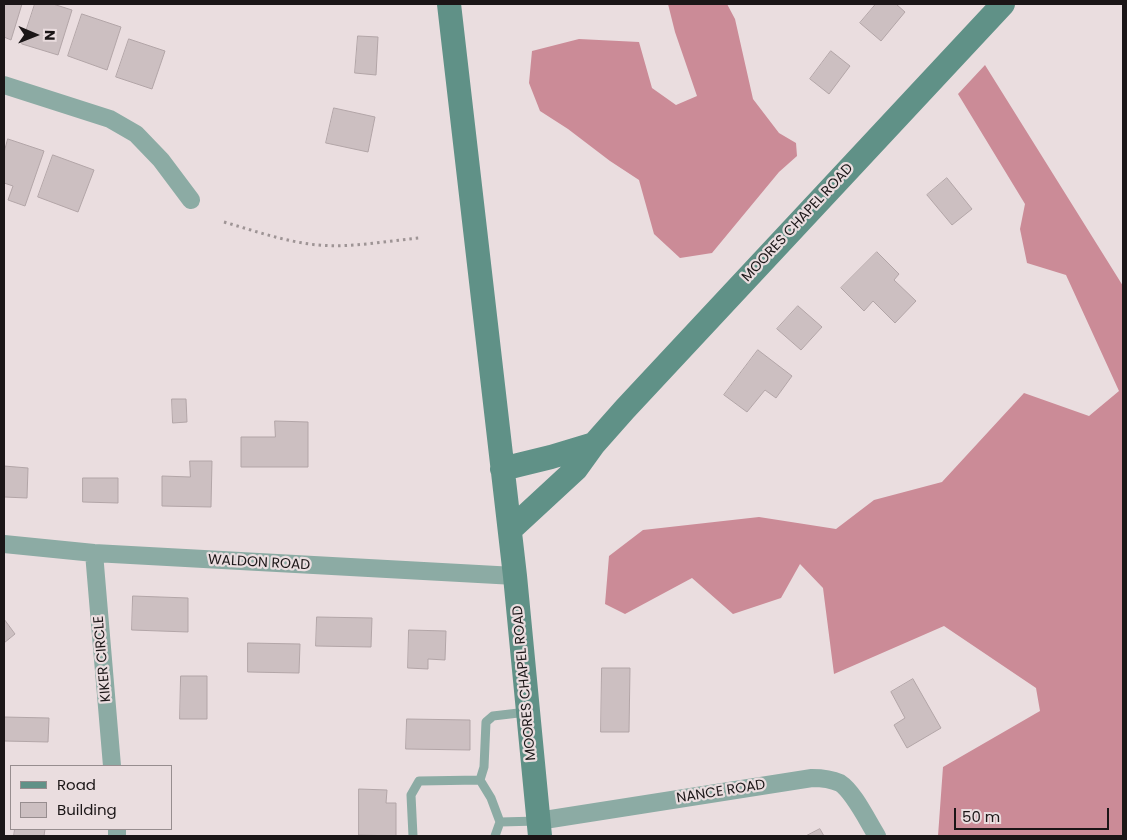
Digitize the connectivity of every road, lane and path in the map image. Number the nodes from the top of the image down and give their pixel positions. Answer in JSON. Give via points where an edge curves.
{"nodes":[{"id":1,"x":449,"y":4,"type":"edge"},
{"id":2,"x":1003,"y":4,"type":"edge"},
{"id":3,"x":4,"y":84,"type":"edge"},
{"id":4,"x":192,"y":200,"type":"dead end"},
{"id":5,"x":224,"y":222,"type":"dead end"},
{"id":6,"x":419,"y":238,"type":"dead end"},
{"id":7,"x":594,"y":444,"type":"junction"},
{"id":8,"x":502,"y":468,"type":"junction"},
{"id":9,"x":510,"y":530,"type":"junction"},
{"id":10,"x":4,"y":544,"type":"edge"},
{"id":11,"x":94,"y":552,"type":"junction"},
{"id":12,"x":515,"y":576,"type":"junction"},
{"id":13,"x":528,"y":712,"type":"junction"},
{"id":14,"x":112,"y":765,"type":"edge"},
{"id":15,"x":480,"y":780,"type":"junction"},
{"id":16,"x":500,"y":822,"type":"junction"},
{"id":17,"x":539,"y":828,"type":"edge"},
{"id":18,"x":413,"y":836,"type":"edge"},
{"id":19,"x":495,"y":836,"type":"edge"},
{"id":20,"x":877,"y":836,"type":"edge"}],
"edges":[{"from":1,"to":8,"type":"main road","name":"MOORES CHAPEL ROAD"},
{"from":2,"to":7,"type":"main road","name":"MOORES CHAPEL ROAD"},
{"from":3,"to":4,"type":"street","via":[[110,119],[136,134]]},
{"from":5,"to":6,"type":"path","via":[[294,242],[320,245]]},
{"from":7,"to":8,"type":"main road"},
{"from":7,"to":9,"type":"main road","name":"MOORES CHAPEL ROAD","via":[[576,469]]},
{"from":8,"to":9,"type":"main road","name":"MOORES CHAPEL ROAD"},
{"from":9,"to":12,"type":"main road","name":"MOORES CHAPEL ROAD"},
{"from":10,"to":11,"type":"street","name":"WALDON ROAD"},
{"from":11,"to":12,"type":"street","name":"WALDON ROAD"},
{"from":11,"to":14,"type":"street","name":"KIKER CIRCLE"},
{"from":12,"to":13,"type":"main road","name":"MOORES CHAPEL ROAD"},
{"from":13,"to":15,"type":"lane","via":[[493,716],[486,722],[484,767]]},
{"from":13,"to":17,"type":"main road","name":"MOORES CHAPEL ROAD"},
{"from":15,"to":16,"type":"lane"},
{"from":15,"to":18,"type":"lane","via":[[419,781],[411,796]]},
{"from":16,"to":17,"type":"lane"},
{"from":16,"to":19,"type":"lane"},
{"from":17,"to":20,"type":"street","name":"NANCE ROAD","via":[[719,792],[826,778],[849,792]]}]}
